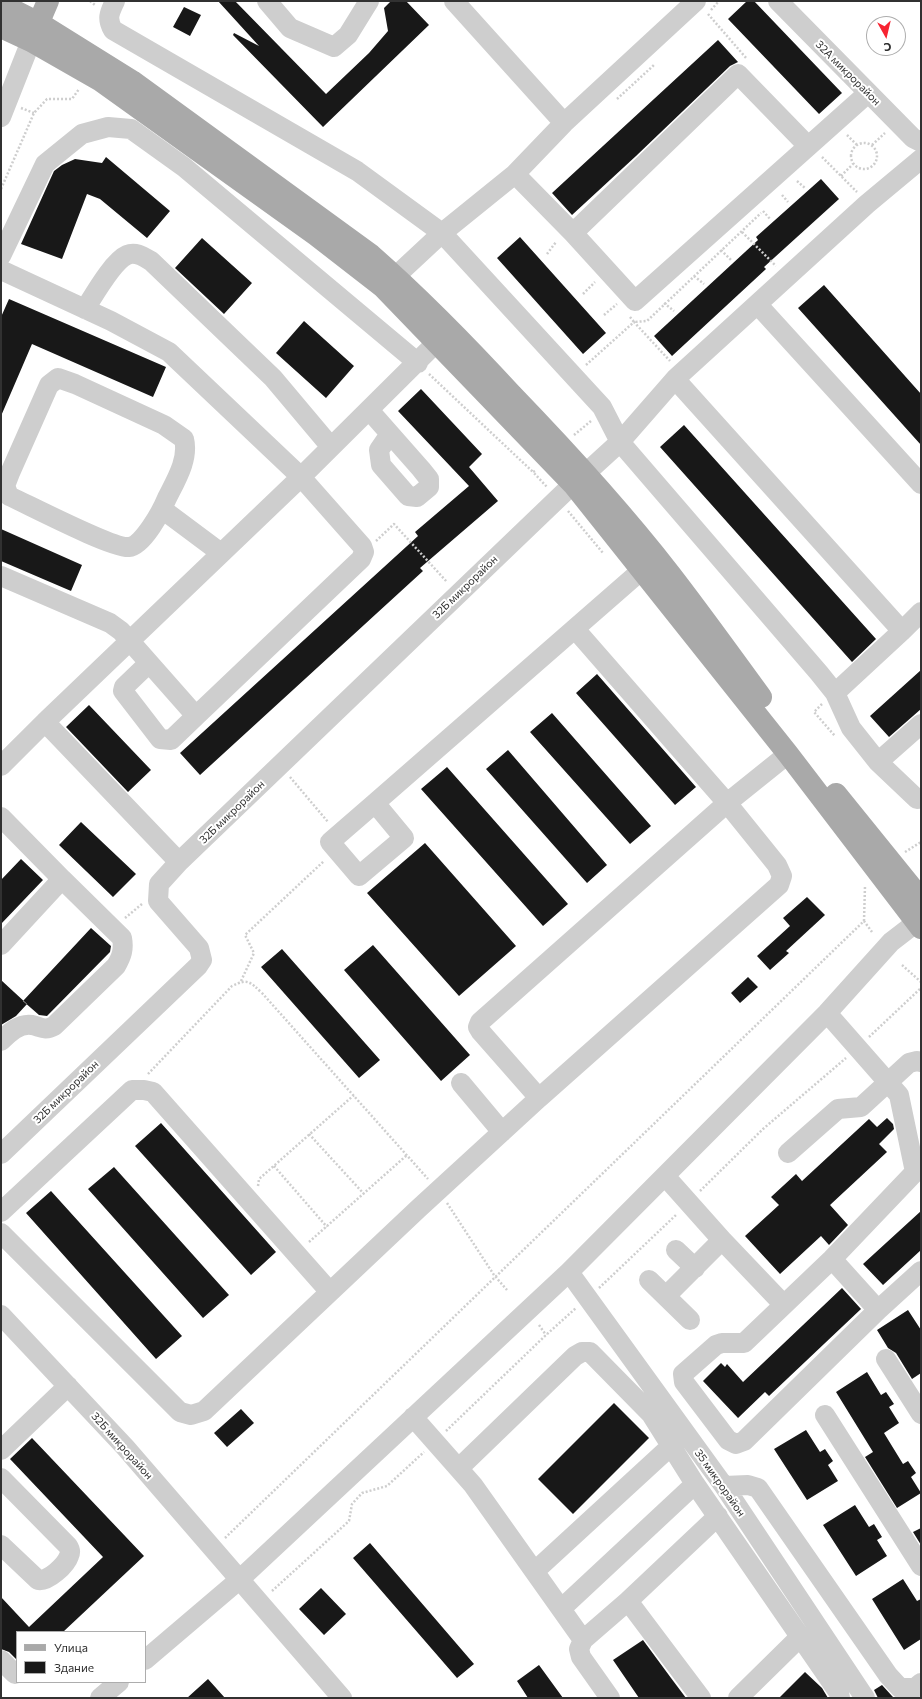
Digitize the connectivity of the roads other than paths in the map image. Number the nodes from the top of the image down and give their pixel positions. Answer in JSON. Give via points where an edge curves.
{"nodes":[{"id":1,"x":48,"y":1,"type":"edge"},
{"id":2,"x":115,"y":1,"type":"edge"},
{"id":3,"x":267,"y":1,"type":"edge"},
{"id":4,"x":369,"y":1,"type":"edge"},
{"id":5,"x":454,"y":1,"type":"edge"},
{"id":6,"x":778,"y":1,"type":"edge"},
{"id":7,"x":4,"y":12,"type":"edge"},
{"id":8,"x":702,"y":12,"type":"edge"},
{"id":9,"x":35,"y":32,"type":"junction"},
{"id":10,"x":868,"y":93,"type":"junction"},
{"id":11,"x":1,"y":117,"type":"edge"},
{"id":12,"x":564,"y":124,"type":"junction"},
{"id":13,"x":921,"y":142,"type":"edge"},
{"id":14,"x":815,"y":152,"type":"junction"},
{"id":15,"x":921,"y":159,"type":"edge"},
{"id":16,"x":515,"y":174,"type":"junction"},
{"id":17,"x":442,"y":233,"type":"junction"},
{"id":18,"x":565,"y":238,"type":"junction"},
{"id":19,"x":1,"y":256,"type":"edge"},
{"id":20,"x":1,"y":270,"type":"edge"},
{"id":21,"x":389,"y":282,"type":"junction"},
{"id":22,"x":758,"y":305,"type":"junction"},
{"id":23,"x":85,"y":309,"type":"junction"},
{"id":24,"x":444,"y":336,"type":"junction"},
{"id":25,"x":418,"y":363,"type":"junction"},
{"id":26,"x":675,"y":373,"type":"junction"},
{"id":27,"x":369,"y":410,"type":"junction"},
{"id":28,"x":390,"y":434,"type":"dead end"},
{"id":29,"x":620,"y":442,"type":"junction"},
{"id":30,"x":331,"y":447,"type":"junction"},
{"id":31,"x":301,"y":477,"type":"junction"},
{"id":32,"x":580,"y":479,"type":"junction"},
{"id":33,"x":921,"y":484,"type":"edge"},
{"id":34,"x":162,"y":509,"type":"junction"},
{"id":35,"x":221,"y":553,"type":"junction"},
{"id":36,"x":643,"y":569,"type":"junction"},
{"id":37,"x":1,"y":576,"type":"edge"},
{"id":38,"x":921,"y":612,"type":"edge"},
{"id":39,"x":575,"y":629,"type":"junction"},
{"id":40,"x":902,"y":631,"type":"junction"},
{"id":41,"x":130,"y":641,"type":"junction"},
{"id":42,"x":149,"y":663,"type":"junction"},
{"id":43,"x":835,"y":693,"type":"junction"},
{"id":44,"x":196,"y":716,"type":"junction"},
{"id":45,"x":45,"y":722,"type":"junction"},
{"id":46,"x":921,"y":724,"type":"edge"},
{"id":47,"x":788,"y":754,"type":"junction"},
{"id":48,"x":878,"y":762,"type":"junction"},
{"id":49,"x":1,"y":766,"type":"edge"},
{"id":50,"x":917,"y":799,"type":"dead end"},
{"id":51,"x":375,"y":803,"type":"junction"},
{"id":52,"x":727,"y":803,"type":"junction"},
{"id":53,"x":1,"y":817,"type":"edge"},
{"id":54,"x":179,"y":862,"type":"junction"},
{"id":55,"x":62,"y":879,"type":"junction"},
{"id":56,"x":918,"y":913,"type":"edge"},
{"id":57,"x":1,"y":945,"type":"edge"},
{"id":58,"x":827,"y":1013,"type":"junction"},
{"id":59,"x":1,"y":1042,"type":"edge"},
{"id":60,"x":921,"y":1062,"type":"edge"},
{"id":61,"x":461,"y":1083,"type":"dead end"},
{"id":62,"x":888,"y":1083,"type":"junction"},
{"id":63,"x":539,"y":1098,"type":"junction"},
{"id":64,"x":502,"y":1132,"type":"junction"},
{"id":65,"x":3,"y":1148,"type":"edge"},
{"id":66,"x":788,"y":1153,"type":"dead end"},
{"id":67,"x":665,"y":1176,"type":"junction"},
{"id":68,"x":1,"y":1212,"type":"edge"},
{"id":69,"x":1,"y":1233,"type":"edge"},
{"id":70,"x":722,"y":1240,"type":"junction"},
{"id":71,"x":676,"y":1250,"type":"dead end"},
{"id":72,"x":832,"y":1259,"type":"junction"},
{"id":73,"x":695,"y":1268,"type":"junction"},
{"id":74,"x":569,"y":1272,"type":"junction"},
{"id":75,"x":921,"y":1272,"type":"edge"},
{"id":76,"x":649,"y":1280,"type":"dead end"},
{"id":77,"x":330,"y":1292,"type":"junction"},
{"id":78,"x":666,"y":1296,"type":"junction"},
{"id":79,"x":783,"y":1304,"type":"junction"},
{"id":80,"x":878,"y":1310,"type":"junction"},
{"id":81,"x":1,"y":1315,"type":"edge"},
{"id":82,"x":690,"y":1320,"type":"dead end"},
{"id":83,"x":886,"y":1359,"type":"dead end"},
{"id":84,"x":68,"y":1386,"type":"junction"},
{"id":85,"x":921,"y":1414,"type":"edge"},
{"id":86,"x":825,"y":1415,"type":"dead end"},
{"id":87,"x":413,"y":1417,"type":"junction"},
{"id":88,"x":671,"y":1446,"type":"junction"},
{"id":89,"x":1,"y":1450,"type":"edge"},
{"id":90,"x":459,"y":1468,"type":"junction"},
{"id":91,"x":1,"y":1478,"type":"edge"},
{"id":92,"x":695,"y":1484,"type":"junction"},
{"id":93,"x":724,"y":1486,"type":"junction"},
{"id":94,"x":718,"y":1516,"type":"junction"},
{"id":95,"x":1,"y":1545,"type":"edge"},
{"id":96,"x":921,"y":1566,"type":"edge"},
{"id":97,"x":536,"y":1571,"type":"junction"},
{"id":98,"x":240,"y":1580,"type":"junction"},
{"id":99,"x":628,"y":1601,"type":"junction"},
{"id":100,"x":562,"y":1608,"type":"junction"},
{"id":101,"x":800,"y":1636,"type":"junction"},
{"id":102,"x":583,"y":1640,"type":"junction"},
{"id":103,"x":146,"y":1659,"type":"edge"},
{"id":104,"x":1,"y":1660,"type":"edge"},
{"id":105,"x":15,"y":1674,"type":"dead end"},
{"id":106,"x":888,"y":1675,"type":"junction"},
{"id":107,"x":853,"y":1682,"type":"junction"},
{"id":108,"x":118,"y":1683,"type":"edge"},
{"id":109,"x":921,"y":1683,"type":"edge"},
{"id":110,"x":100,"y":1698,"type":"edge"},
{"id":111,"x":342,"y":1698,"type":"edge"},
{"id":112,"x":610,"y":1698,"type":"edge"},
{"id":113,"x":701,"y":1698,"type":"edge"},
{"id":114,"x":738,"y":1698,"type":"edge"},
{"id":115,"x":840,"y":1698,"type":"edge"},
{"id":116,"x":865,"y":1698,"type":"edge"}],
"edges":[{"from":1,"to":9,"type":"main road"},
{"from":2,"to":17,"type":"street","via":[[108,15],[113,30],[357,171]]},
{"from":3,"to":4,"type":"street","via":[[290,28],[334,47],[348,35]]},
{"from":5,"to":12,"type":"street"},
{"from":6,"to":10,"type":"street","name":"32А микрорайон"},
{"from":7,"to":9,"type":"main road"},
{"from":8,"to":12,"type":"street"},
{"from":9,"to":11,"type":"street"},
{"from":9,"to":21,"type":"main road","via":[[132,82],[370,255]]},
{"from":10,"to":13,"type":"street","name":"32А микрорайон","via":[[913,138]]},
{"from":10,"to":14,"type":"street"},
{"from":12,"to":16,"type":"street"},
{"from":14,"to":18,"type":"street","via":[[635,301]]},
{"from":14,"to":18,"type":"street","via":[[738,74]]},
{"from":15,"to":22,"type":"street","name":"32Б микрорайон","via":[[867,204]]},
{"from":16,"to":17,"type":"street"},
{"from":16,"to":18,"type":"street"},
{"from":17,"to":21,"type":"street"},
{"from":17,"to":29,"type":"street","via":[[602,407]]},
{"from":19,"to":25,"type":"street","via":[[45,164],[82,134],[108,127],[131,129],[184,167]]},
{"from":20,"to":23,"type":"street"},
{"from":21,"to":24,"type":"main road"},
{"from":22,"to":26,"type":"street","name":"32Б микрорайон"},
{"from":22,"to":33,"type":"street"},
{"from":23,"to":30,"type":"street","via":[[116,265],[128,255],[139,254],[151,261],[209,314],[273,378]]},
{"from":23,"to":31,"type":"street","via":[[169,352]]},
{"from":24,"to":25,"type":"street"},
{"from":24,"to":32,"type":"main road"},
{"from":25,"to":27,"type":"street"},
{"from":26,"to":29,"type":"street","name":"32Б микрорайон"},
{"from":26,"to":40,"type":"street"},
{"from":27,"to":28,"type":"street"},
{"from":27,"to":30,"type":"street"},
{"from":29,"to":32,"type":"street","name":"32Б микрорайон"},
{"from":29,"to":43,"type":"street"},
{"from":30,"to":31,"type":"street"},
{"from":31,"to":35,"type":"street"},
{"from":31,"to":44,"type":"street","via":[[362,546],[364,552],[361,559]]},
{"from":32,"to":36,"type":"main road"},
{"from":32,"to":54,"type":"street","name":"32Б микрорайон"},
{"from":32,"to":56,"type":"main road","via":[[670,573]]},
{"from":34,"to":34,"type":"street","via":[[187,450],[184,439],[164,426],[75,384],[58,378],[48,385],[5,486],[9,496],[98,538],[130,548],[140,542]]},
{"from":34,"to":35,"type":"street"},
{"from":35,"to":41,"type":"street"},
{"from":36,"to":39,"type":"street"},
{"from":36,"to":47,"type":"main road"},
{"from":37,"to":41,"type":"street","via":[[110,623]]},
{"from":38,"to":40,"type":"street"},
{"from":39,"to":51,"type":"street"},
{"from":39,"to":52,"type":"street"},
{"from":40,"to":43,"type":"street"},
{"from":41,"to":42,"type":"street"},
{"from":41,"to":45,"type":"street"},
{"from":42,"to":44,"type":"street"},
{"from":42,"to":44,"type":"street","via":[[123,691],[160,739],[171,740]]},
{"from":43,"to":48,"type":"street","via":[[851,728]]},
{"from":45,"to":49,"type":"street"},
{"from":45,"to":54,"type":"street"},
{"from":46,"to":48,"type":"street"},
{"from":47,"to":52,"type":"street"},
{"from":47,"to":56,"type":"main road"},
{"from":48,"to":50,"type":"street"},
{"from":51,"to":51,"type":"street","via":[[338,842],[359,876],[404,838]]},
{"from":52,"to":63,"type":"street","via":[[777,865],[782,876],[779,885]]},
{"from":52,"to":63,"type":"street","via":[[480,1022],[480,1032]]},
{"from":53,"to":55,"type":"street"},
{"from":54,"to":65,"type":"street","name":"32Б микрорайон","via":[[159,884],[158,901],[199,948],[202,960]]},
{"from":55,"to":57,"type":"street"},
{"from":55,"to":59,"type":"street","via":[[114,928],[122,938],[124,949],[116,966],[54,1026],[44,1029],[23,1026],[12,1030]]},
{"from":56,"to":58,"type":"street"},
{"from":58,"to":62,"type":"street"},
{"from":58,"to":67,"type":"street"},
{"from":60,"to":62,"type":"street","via":[[917,1060],[909,1063]]},
{"from":61,"to":64,"type":"street"},
{"from":62,"to":66,"type":"street","via":[[861,1107],[838,1109]]},
{"from":62,"to":72,"type":"street","via":[[899,1095],[915,1172]]},
{"from":63,"to":64,"type":"street"},
{"from":64,"to":77,"type":"street"},
{"from":67,"to":70,"type":"street"},
{"from":67,"to":74,"type":"street"},
{"from":68,"to":77,"type":"street","via":[[132,1090],[154,1092]]},
{"from":69,"to":77,"type":"street","via":[[180,1412],[191,1415],[204,1412]]},
{"from":70,"to":73,"type":"street"},
{"from":70,"to":79,"type":"street"},
{"from":71,"to":73,"type":"street"},
{"from":72,"to":79,"type":"street"},
{"from":72,"to":80,"type":"street"},
{"from":73,"to":78,"type":"street"},
{"from":74,"to":87,"type":"street"},
{"from":74,"to":93,"type":"street","name":"35 микрорайон"},
{"from":75,"to":80,"type":"street"},
{"from":76,"to":78,"type":"street"},
{"from":78,"to":82,"type":"street"},
{"from":79,"to":80,"type":"street","via":[[744,1344],[716,1345],[683,1374],[684,1382],[728,1440],[736,1444],[744,1441]]},
{"from":81,"to":84,"type":"street","name":"32Б микрорайон"},
{"from":83,"to":85,"type":"street"},
{"from":84,"to":89,"type":"street"},
{"from":84,"to":98,"type":"street","name":"32Б микрорайон","via":[[125,1447]]},
{"from":86,"to":96,"type":"street"},
{"from":87,"to":90,"type":"street"},
{"from":87,"to":98,"type":"street"},
{"from":88,"to":90,"type":"street","via":[[651,1414],[590,1352],[582,1352]]},
{"from":88,"to":92,"type":"street"},
{"from":88,"to":97,"type":"street"},
{"from":90,"to":97,"type":"street"},
{"from":91,"to":95,"type":"street","via":[[70,1551],[69,1557],[49,1578],[42,1581]]},
{"from":92,"to":94,"type":"street"},
{"from":92,"to":100,"type":"street"},
{"from":93,"to":106,"type":"street","via":[[748,1485],[758,1488]]},
{"from":93,"to":107,"type":"street","name":"35 микрорайон"},
{"from":94,"to":99,"type":"street"},
{"from":94,"to":101,"type":"street"},
{"from":97,"to":100,"type":"street"},
{"from":98,"to":103,"type":"street"},
{"from":98,"to":111,"type":"street","name":"32Б микрорайон"},
{"from":99,"to":102,"type":"street"},
{"from":99,"to":113,"type":"street"},
{"from":100,"to":102,"type":"street"},
{"from":101,"to":114,"type":"street"},
{"from":101,"to":115,"type":"street"},
{"from":102,"to":112,"type":"street","via":[[579,1649],[581,1657]]},
{"from":104,"to":105,"type":"street"},
{"from":106,"to":107,"type":"street"},
{"from":106,"to":109,"type":"street","via":[[900,1688],[915,1688]]},
{"from":107,"to":116,"type":"street","name":"35 микрорайон"},
{"from":108,"to":110,"type":"street"}]}
